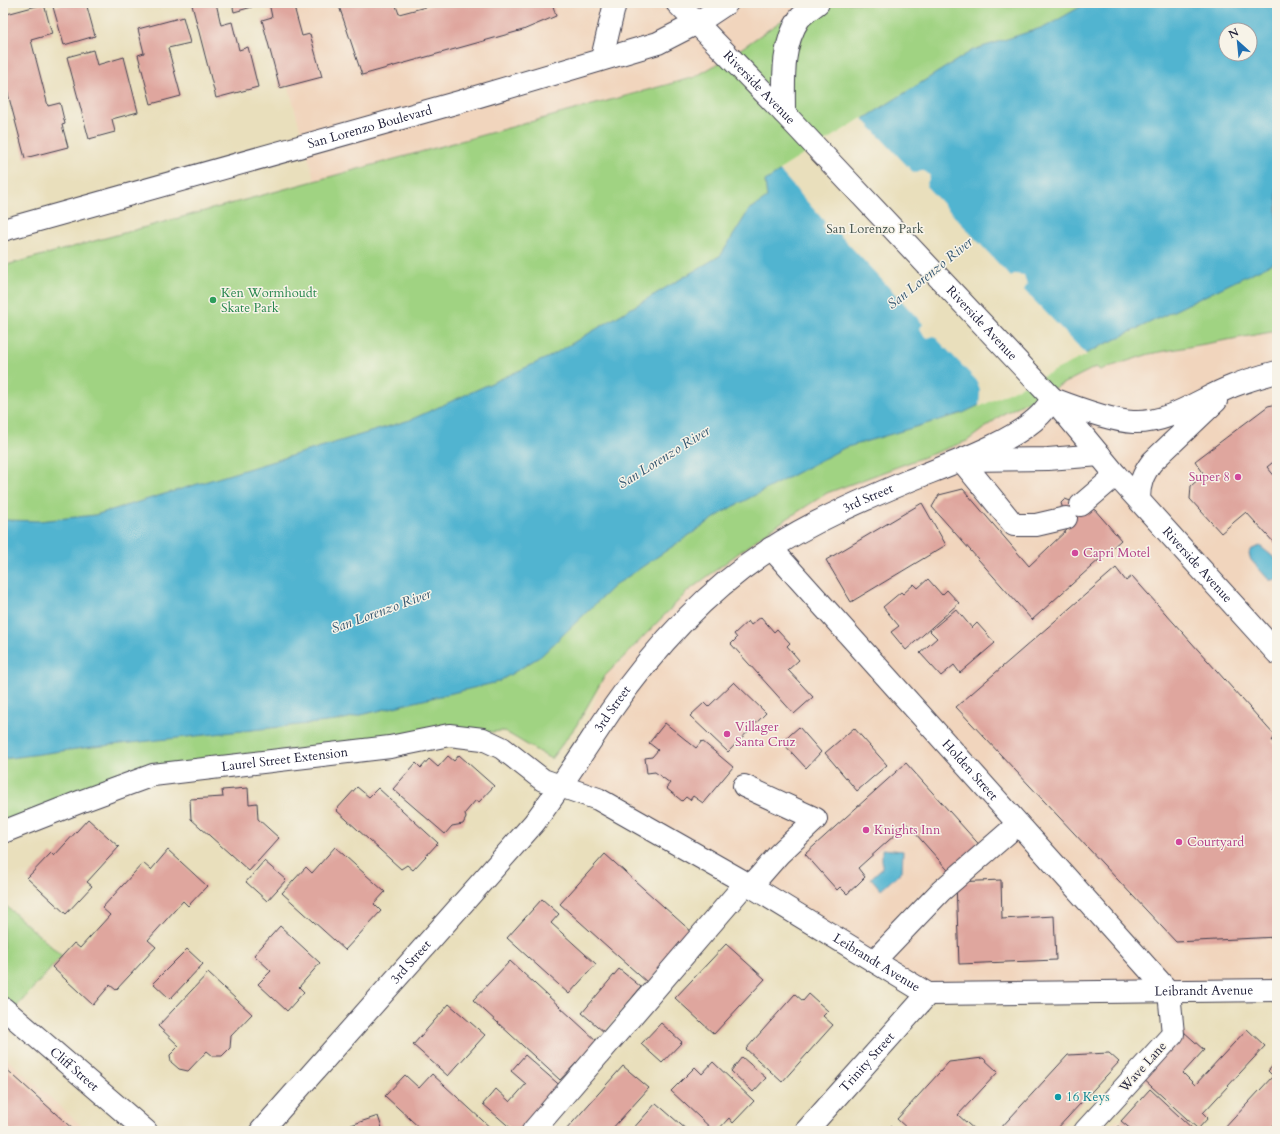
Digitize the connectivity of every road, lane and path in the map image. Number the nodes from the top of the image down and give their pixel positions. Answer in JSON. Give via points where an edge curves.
{"nodes":[{"id":1,"x":615,"y":3,"type":"edge"},
{"id":2,"x":677,"y":3,"type":"edge"},
{"id":3,"x":727,"y":3,"type":"edge"},
{"id":4,"x":818,"y":3,"type":"edge"},
{"id":5,"x":697,"y":23,"type":"junction"},
{"id":6,"x":602,"y":58,"type":"junction"},
{"id":7,"x":787,"y":116,"type":"junction"},
{"id":8,"x":3,"y":230,"type":"edge"},
{"id":9,"x":1273,"y":379,"type":"edge"},
{"id":10,"x":1233,"y":386,"type":"junction"},
{"id":11,"x":1049,"y":395,"type":"junction"},
{"id":12,"x":1100,"y":455,"type":"junction"},
{"id":13,"x":961,"y":460,"type":"junction"},
{"id":14,"x":1116,"y":475,"type":"junction"},
{"id":15,"x":1139,"y":499,"type":"junction"},
{"id":16,"x":771,"y":548,"type":"junction"},
{"id":17,"x":1277,"y":653,"type":"edge"},
{"id":18,"x":562,"y":786,"type":"junction"},
{"id":19,"x":744,"y":786,"type":"dead end"},
{"id":20,"x":1018,"y":824,"type":"junction"},
{"id":21,"x":3,"y":832,"type":"edge"},
{"id":22,"x":748,"y":884,"type":"junction"},
{"id":23,"x":874,"y":961,"type":"junction"},
{"id":24,"x":1277,"y":990,"type":"edge"},
{"id":25,"x":1169,"y":992,"type":"junction"},
{"id":26,"x":928,"y":994,"type":"junction"},
{"id":27,"x":3,"y":1008,"type":"edge"},
{"id":28,"x":146,"y":1131,"type":"edge"},
{"id":29,"x":261,"y":1131,"type":"edge"},
{"id":30,"x":533,"y":1131,"type":"edge"},
{"id":31,"x":806,"y":1131,"type":"edge"},
{"id":32,"x":1085,"y":1131,"type":"edge"}],
"edges":[{"from":1,"to":6,"type":"street"},
{"from":2,"to":5,"type":"street","name":"Riverside Avenue"},
{"from":3,"to":5,"type":"street","name":"San Lorenzo Boulevard"},
{"from":4,"to":7,"type":"street","via":[[800,19],[788,42],[785,64]]},
{"from":5,"to":6,"type":"street","name":"San Lorenzo Boulevard","via":[[658,43]]},
{"from":5,"to":7,"type":"street","name":"Riverside Avenue"},
{"from":6,"to":8,"type":"street","name":"San Lorenzo Boulevard","via":[[452,104]]},
{"from":7,"to":11,"type":"street","name":"Riverside Avenue"},
{"from":9,"to":10,"type":"street"},
{"from":10,"to":11,"type":"street","via":[[1175,413],[1150,421],[1132,422]]},
{"from":10,"to":15,"type":"street","via":[[1152,462],[1144,472],[1139,486]]},
{"from":11,"to":12,"type":"street","name":"Riverside Avenue"},
{"from":11,"to":13,"type":"street","name":"3rd Street","via":[[1040,415],[1024,427]]},
{"from":12,"to":13,"type":"street","via":[[1048,459]]},
{"from":12,"to":14,"type":"street","name":"Riverside Avenue"},
{"from":13,"to":14,"type":"street","via":[[1014,525],[1036,525],[1074,512]]},
{"from":13,"to":16,"type":"street","name":"3rd Street","via":[[843,510]]},
{"from":14,"to":15,"type":"street","name":"Riverside Avenue"},
{"from":15,"to":17,"type":"street","name":"Riverside Avenue"},
{"from":16,"to":18,"type":"street","name":"3rd Street","via":[[702,602],[653,656],[611,710]]},
{"from":16,"to":20,"type":"street","name":"Holden Street"},
{"from":18,"to":21,"type":"street","name":"Laurel Street Extension","via":[[543,780],[502,748],[483,739],[449,735],[390,747],[153,775]]},
{"from":18,"to":22,"type":"street","name":"Leibrandt Avenue","via":[[598,799]]},
{"from":18,"to":29,"type":"street","name":"3rd Street","via":[[534,823]]},
{"from":19,"to":22,"type":"street","via":[[816,819]]},
{"from":20,"to":23,"type":"street","via":[[941,891]]},
{"from":20,"to":25,"type":"street","name":"Holden Street"},
{"from":22,"to":23,"type":"street","name":"Leibrandt Avenue"},
{"from":22,"to":30,"type":"street"},
{"from":23,"to":26,"type":"street","name":"Leibrandt Avenue"},
{"from":24,"to":25,"type":"street","name":"Leibrandt Avenue"},
{"from":25,"to":26,"type":"street","name":"Leibrandt Avenue"},
{"from":25,"to":32,"type":"street","name":"Wave Lane","via":[[1173,1034]]},
{"from":26,"to":31,"type":"street","name":"Trinity Street"},
{"from":27,"to":28,"type":"street","name":"Cliff Street"}]}
